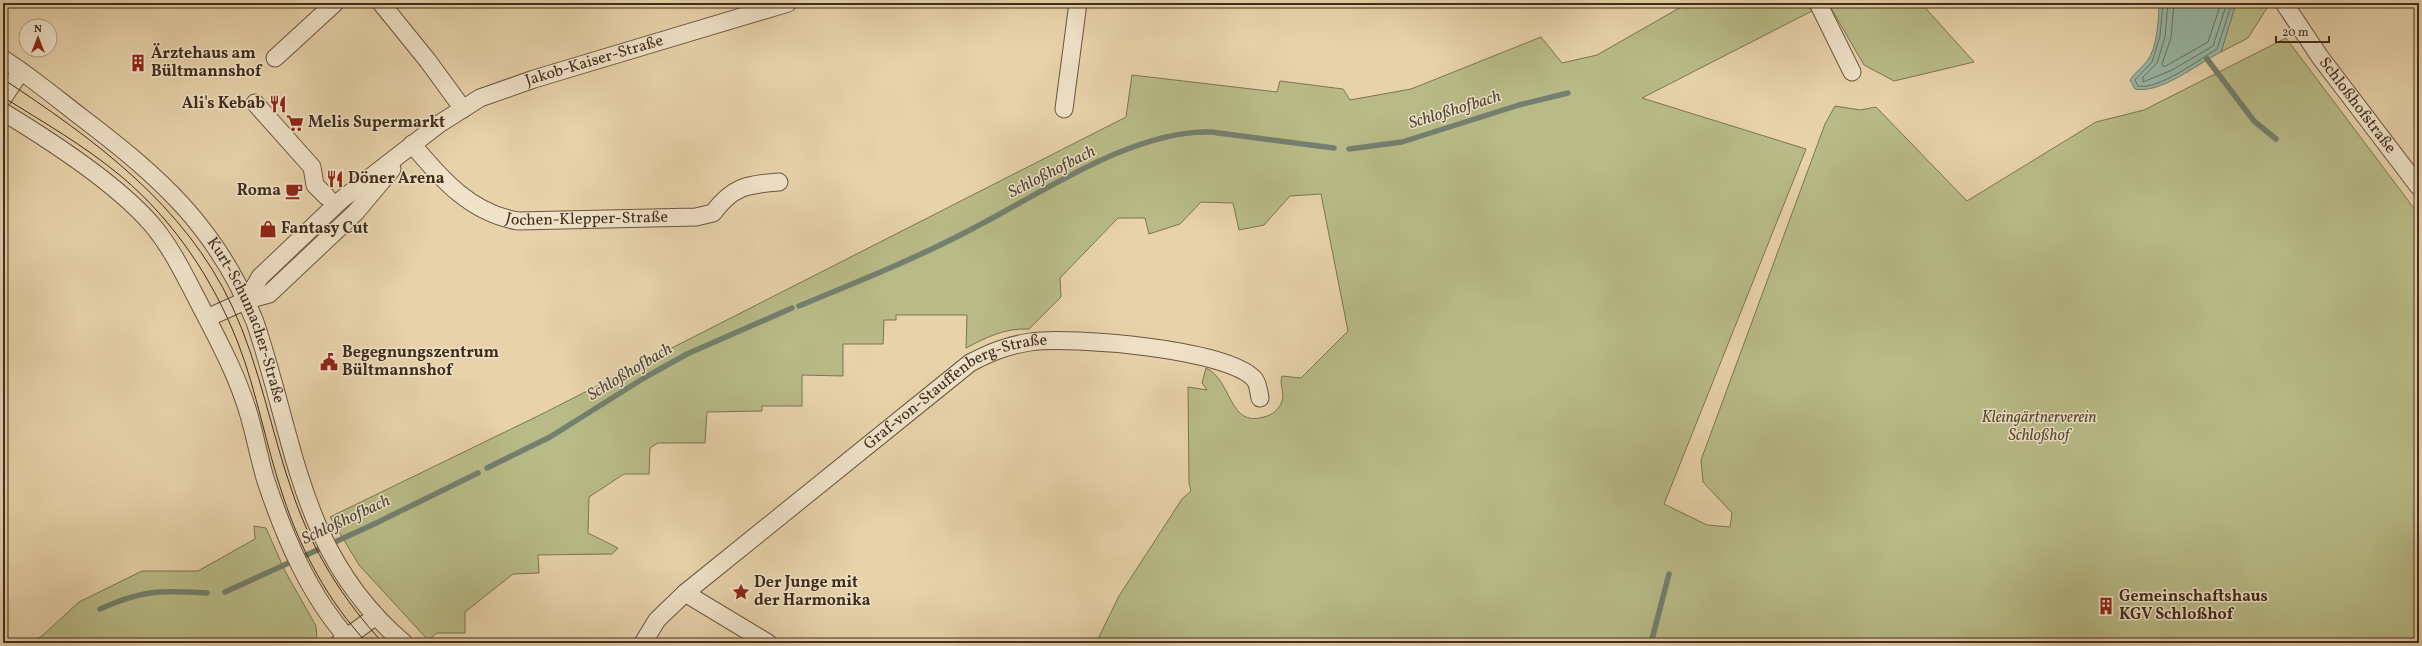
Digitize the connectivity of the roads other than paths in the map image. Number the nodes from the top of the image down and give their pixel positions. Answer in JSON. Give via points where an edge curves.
{"nodes":[{"id":1,"x":335,"y":3,"type":"edge"},
{"id":2,"x":382,"y":3,"type":"edge"},
{"id":3,"x":788,"y":3,"type":"edge"},
{"id":4,"x":1078,"y":3,"type":"edge"},
{"id":5,"x":1818,"y":3,"type":"edge"},
{"id":6,"x":2284,"y":3,"type":"edge"},
{"id":7,"x":747,"y":9,"type":"edge"},
{"id":8,"x":276,"y":58,"type":"dead end"},
{"id":9,"x":3,"y":59,"type":"edge"},
{"id":10,"x":21,"y":71,"type":"junction"},
{"id":11,"x":1852,"y":72,"type":"dead end"},
{"id":12,"x":3,"y":98,"type":"edge"},
{"id":13,"x":255,"y":103,"type":"dead end"},
{"id":14,"x":463,"y":109,"type":"junction"},
{"id":15,"x":1064,"y":109,"type":"dead end"},
{"id":16,"x":3,"y":112,"type":"edge"},
{"id":17,"x":412,"y":144,"type":"junction"},
{"id":18,"x":778,"y":182,"type":"dead end"},
{"id":19,"x":2419,"y":187,"type":"edge"},
{"id":20,"x":327,"y":197,"type":"dead end"},
{"id":21,"x":247,"y":300,"type":"junction"},
{"id":22,"x":207,"y":318,"type":"junction"},
{"id":23,"x":1260,"y":398,"type":"dead end"},
{"id":24,"x":685,"y":593,"type":"junction"},
{"id":25,"x":372,"y":611,"type":"junction"},
{"id":26,"x":344,"y":637,"type":"edge"},
{"id":27,"x":404,"y":643,"type":"edge"},
{"id":28,"x":643,"y":643,"type":"edge"},
{"id":29,"x":768,"y":643,"type":"edge"}],
"edges":[{"from":1,"to":8,"type":"street"},
{"from":2,"to":14,"type":"street"},
{"from":3,"to":7,"type":"street","name":"Jakob-Kaiser-Straße"},
{"from":4,"to":15,"type":"street"},
{"from":5,"to":11,"type":"street"},
{"from":6,"to":19,"type":"street","name":"Schloßhofstraße","via":[[2320,57]]},
{"from":7,"to":14,"type":"street","name":"Jakob-Kaiser-Straße","via":[[491,94]]},
{"from":9,"to":10,"type":"street","name":"Kurt-Schumacher-Straße"},
{"from":10,"to":12,"type":"street"},
{"from":10,"to":21,"type":"street","name":"Kurt-Schumacher-Straße","via":[[128,153],[185,207],[214,244]]},
{"from":13,"to":20,"type":"street","via":[[312,167],[315,185]]},
{"from":14,"to":17,"type":"street","name":"Jakob-Kaiser-Straße"},
{"from":16,"to":22,"type":"street","name":"Kurt-Schumacher-Straße","via":[[43,137],[132,204],[155,228],[173,254]]},
{"from":17,"to":18,"type":"street","name":"Jochen-Klepper-Straße","via":[[437,173],[474,206],[490,215],[518,221],[696,217],[713,213],[733,191],[756,184]]},
{"from":17,"to":21,"type":"street","name":"Jakob-Kaiser-Straße","via":[[334,205],[260,277]]},
{"from":21,"to":22,"type":"street"},
{"from":21,"to":25,"type":"street","name":"Kurt-Schumacher-Straße","via":[[262,342],[312,515],[336,564]]},
{"from":22,"to":26,"type":"street","name":"Kurt-Schumacher-Straße","via":[[239,386],[265,478],[283,528],[301,567]]},
{"from":23,"to":24,"type":"street","name":"Graf-von-Stauffenberg-Straße","via":[[1256,381],[1238,368],[1201,357],[1117,342],[1032,342],[996,349],[970,363]]},
{"from":24,"to":28,"type":"street","name":"Graf-von-Stauffenberg-Straße","via":[[657,620]]},
{"from":24,"to":29,"type":"street"},
{"from":25,"to":26,"type":"street"},
{"from":25,"to":27,"type":"street","name":"Kurt-Schumacher-Straße"}]}
